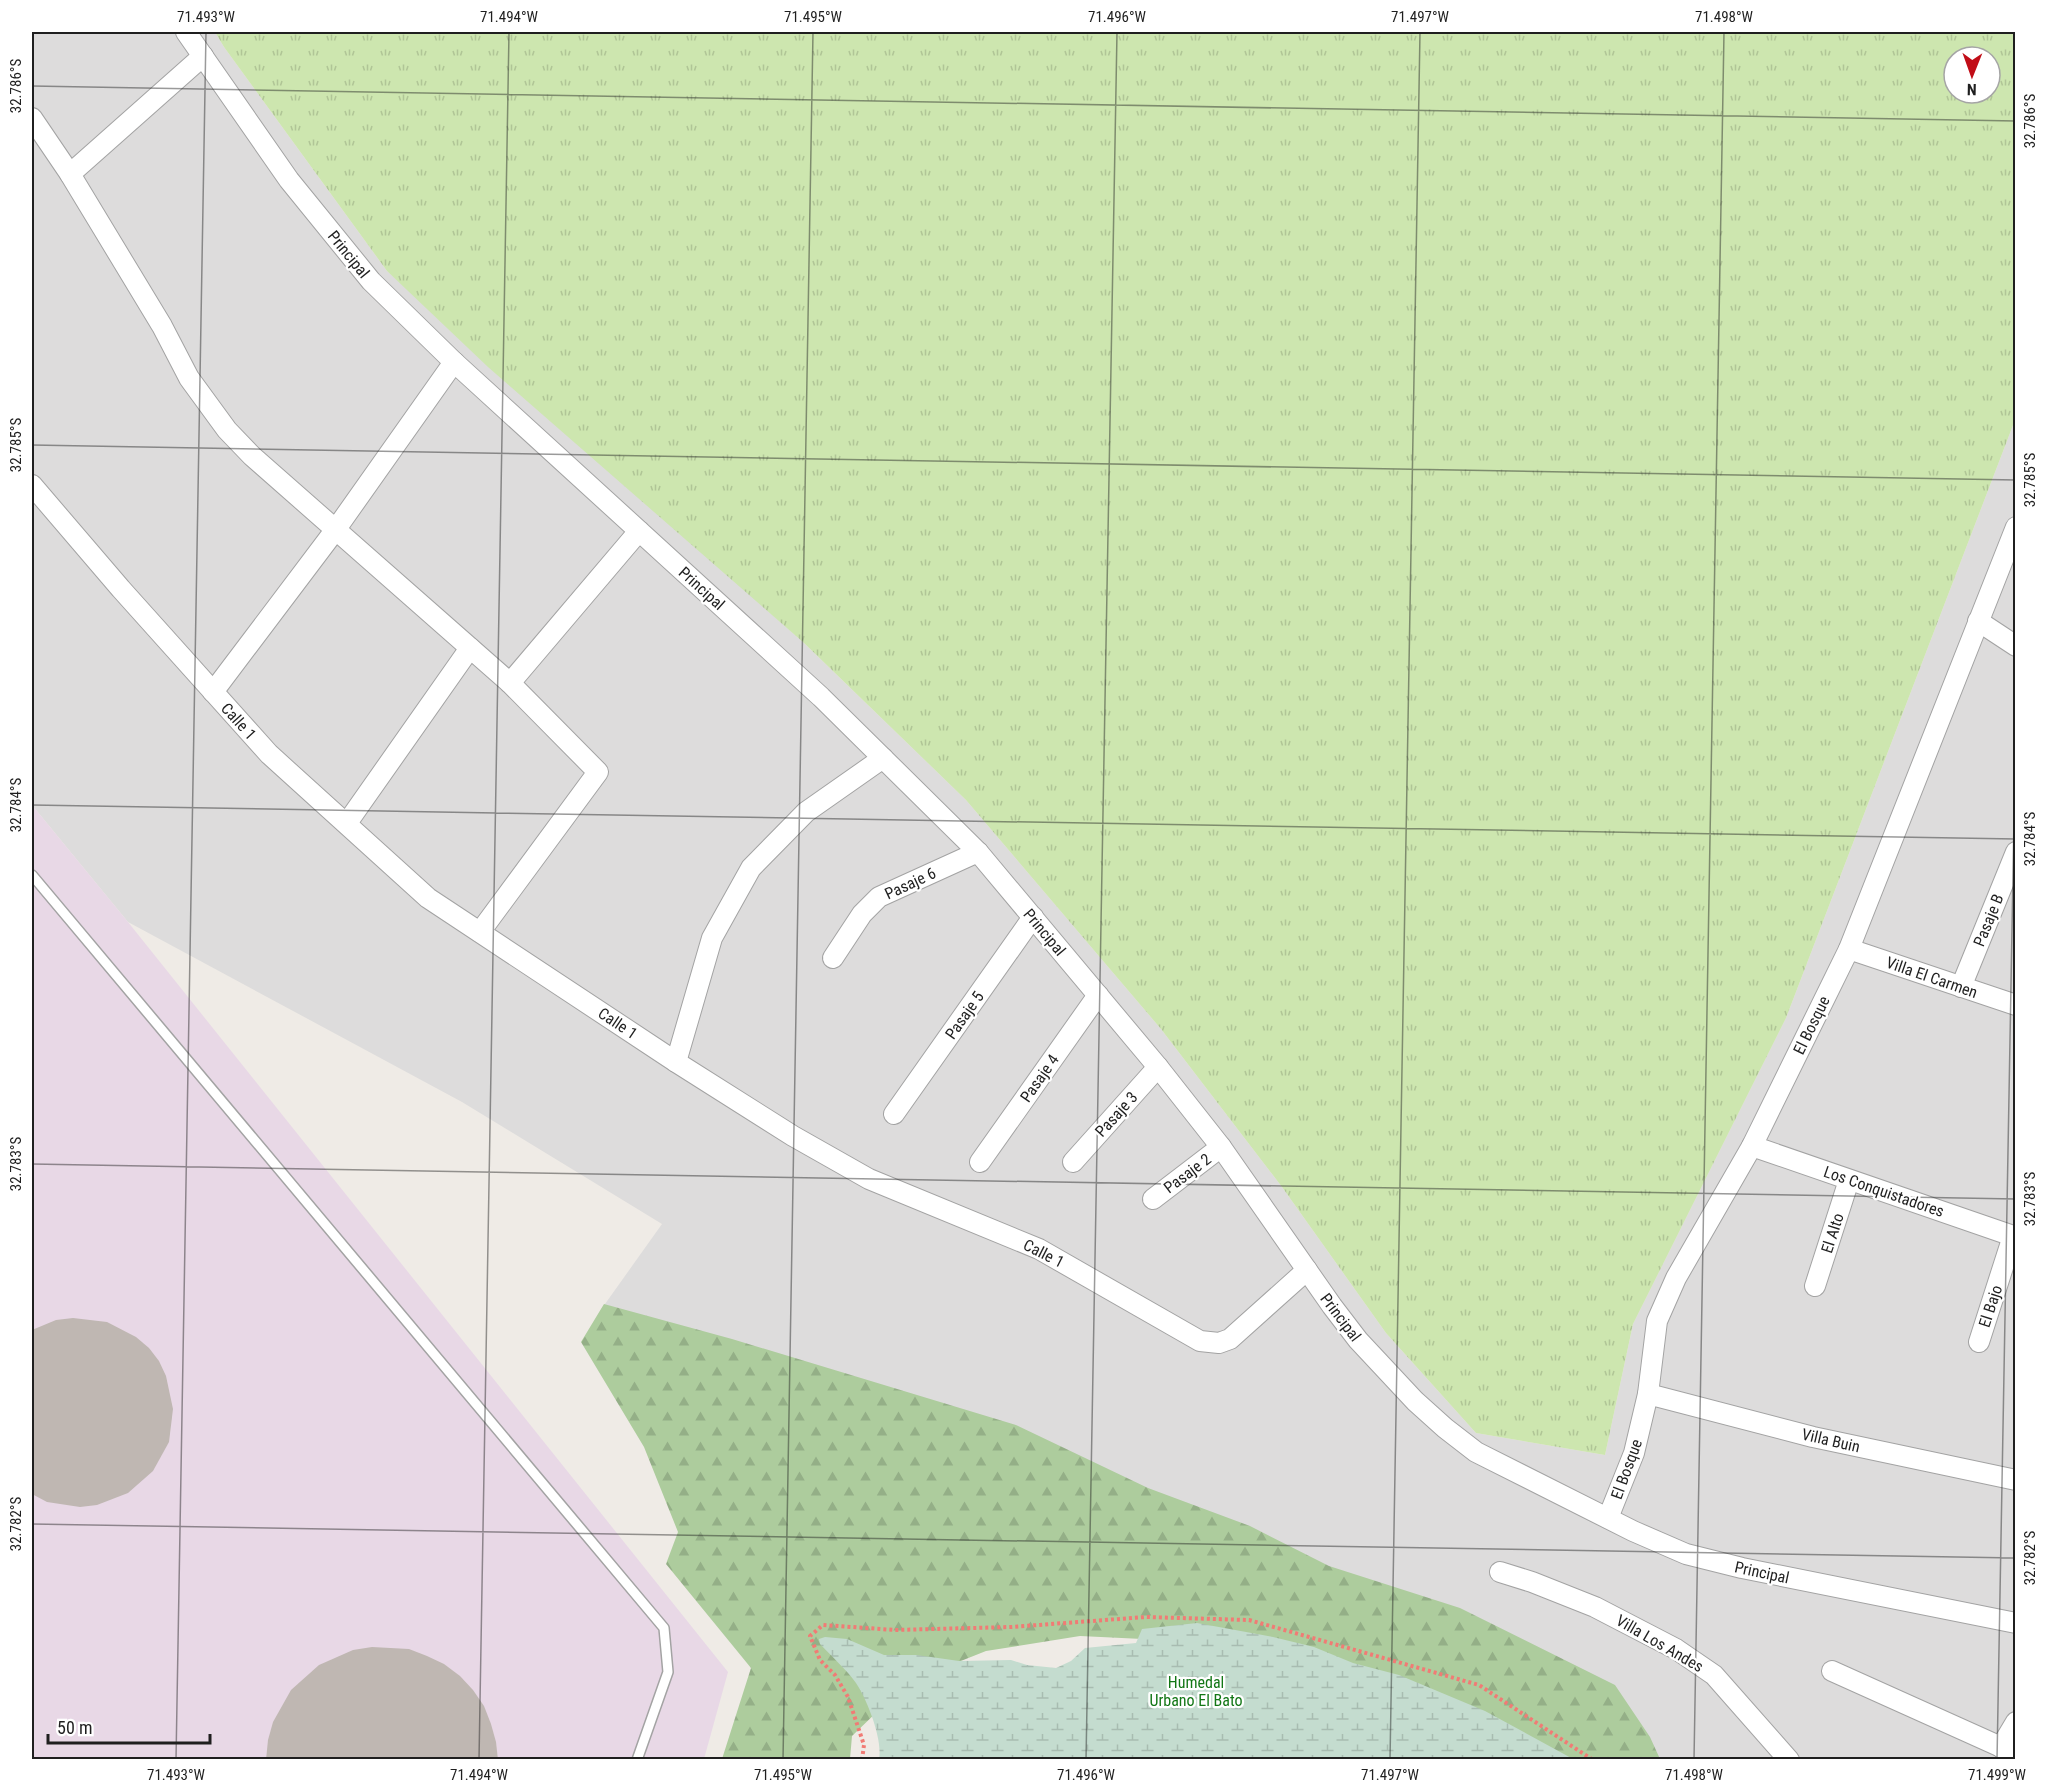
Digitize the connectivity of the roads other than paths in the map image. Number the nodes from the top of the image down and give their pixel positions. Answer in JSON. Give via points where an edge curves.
{"nodes":[{"id":1,"x":186,"y":32,"type":"edge"},
{"id":2,"x":203,"y":56,"type":"junction"},
{"id":3,"x":32,"y":118,"type":"edge"},
{"id":4,"x":70,"y":174,"type":"junction"},
{"id":5,"x":454,"y":362,"type":"junction"},
{"id":6,"x":32,"y":485,"type":"edge"},
{"id":7,"x":2016,"y":527,"type":"edge"},
{"id":8,"x":336,"y":529,"type":"junction"},
{"id":9,"x":639,"y":531,"type":"junction"},
{"id":10,"x":1978,"y":621,"type":"junction"},
{"id":11,"x":2016,"y":646,"type":"edge"},
{"id":12,"x":470,"y":648,"type":"junction"},
{"id":13,"x":510,"y":683,"type":"junction"},
{"id":14,"x":213,"y":692,"type":"junction"},
{"id":15,"x":883,"y":758,"type":"junction"},
{"id":16,"x":346,"y":823,"type":"junction"},
{"id":17,"x":978,"y":852,"type":"junction"},
{"id":18,"x":2016,"y":852,"type":"edge"},
{"id":19,"x":32,"y":874,"type":"edge"},
{"id":20,"x":1033,"y":917,"type":"junction"},
{"id":21,"x":480,"y":932,"type":"junction"},
{"id":22,"x":1849,"y":949,"type":"junction"},
{"id":23,"x":833,"y":958,"type":"dead end"},
{"id":24,"x":1961,"y":987,"type":"junction"},
{"id":25,"x":1098,"y":995,"type":"junction"},
{"id":26,"x":2016,"y":1005,"type":"edge"},
{"id":27,"x":676,"y":1062,"type":"junction"},
{"id":28,"x":1158,"y":1067,"type":"junction"},
{"id":29,"x":894,"y":1114,"type":"dead end"},
{"id":30,"x":1752,"y":1146,"type":"junction"},
{"id":31,"x":1221,"y":1147,"type":"junction"},
{"id":32,"x":1074,"y":1161,"type":"dead end"},
{"id":33,"x":980,"y":1162,"type":"dead end"},
{"id":34,"x":1849,"y":1180,"type":"junction"},
{"id":35,"x":1153,"y":1199,"type":"dead end"},
{"id":36,"x":2014,"y":1236,"type":"edge"},
{"id":37,"x":1307,"y":1270,"type":"junction"},
{"id":38,"x":1815,"y":1286,"type":"dead end"},
{"id":39,"x":1979,"y":1342,"type":"dead end"},
{"id":40,"x":1648,"y":1394,"type":"junction"},
{"id":41,"x":2016,"y":1480,"type":"edge"},
{"id":42,"x":1608,"y":1518,"type":"junction"},
{"id":43,"x":1500,"y":1572,"type":"dead end"},
{"id":44,"x":2016,"y":1623,"type":"edge"},
{"id":45,"x":1832,"y":1671,"type":"dead end"},
{"id":46,"x":2016,"y":1722,"type":"edge"},
{"id":47,"x":2007,"y":1753,"type":"edge"},
{"id":48,"x":637,"y":1760,"type":"edge"},
{"id":49,"x":1789,"y":1760,"type":"edge"}],
"edges":[{"from":1,"to":2,"type":"street","name":"Principal"},
{"from":2,"to":4,"type":"street"},
{"from":2,"to":5,"type":"street","name":"Principal","via":[[290,180],[371,281]]},
{"from":3,"to":4,"type":"street"},
{"from":4,"to":8,"type":"street","via":[[206,402],[252,456]]},
{"from":5,"to":8,"type":"street"},
{"from":5,"to":9,"type":"street","name":"Principal"},
{"from":6,"to":14,"type":"street","name":"Calle 1"},
{"from":7,"to":10,"type":"street","name":"El Bosque"},
{"from":8,"to":12,"type":"street"},
{"from":8,"to":14,"type":"street"},
{"from":9,"to":13,"type":"street"},
{"from":9,"to":15,"type":"street","name":"Principal"},
{"from":10,"to":11,"type":"street"},
{"from":10,"to":22,"type":"street","name":"El Bosque"},
{"from":12,"to":13,"type":"street"},
{"from":12,"to":16,"type":"street"},
{"from":13,"to":21,"type":"street","via":[[598,772]]},
{"from":14,"to":16,"type":"street","name":"Calle 1","via":[[269,754]]},
{"from":15,"to":17,"type":"street","name":"Principal"},
{"from":15,"to":27,"type":"street","via":[[806,812],[751,868],[712,938]]},
{"from":16,"to":21,"type":"street","name":"Calle 1","via":[[428,898]]},
{"from":17,"to":20,"type":"street","name":"Principal"},
{"from":17,"to":23,"type":"street","name":"Pasaje 6","via":[[879,897],[862,914]]},
{"from":18,"to":24,"type":"street","name":"Pasaje B"},
{"from":19,"to":48,"type":"lane","via":[[664,1628],[668,1672]]},
{"from":20,"to":25,"type":"street","name":"Principal"},
{"from":20,"to":29,"type":"street","name":"Pasaje 5"},
{"from":21,"to":27,"type":"street","name":"Calle 1"},
{"from":22,"to":24,"type":"street","name":"Villa El Carmen"},
{"from":22,"to":30,"type":"street","name":"El Bosque"},
{"from":24,"to":26,"type":"street","name":"Villa El Carmen"},
{"from":25,"to":28,"type":"street","name":"Principal"},
{"from":25,"to":33,"type":"street","name":"Pasaje 4"},
{"from":27,"to":37,"type":"street","name":"Calle 1","via":[[793,1137],[869,1179],[1039,1249],[1200,1341],[1219,1343],[1230,1339]]},
{"from":28,"to":31,"type":"street","name":"Principal"},
{"from":28,"to":32,"type":"street","name":"Pasaje 3"},
{"from":30,"to":34,"type":"street","name":"Los Conquistadores"},
{"from":30,"to":40,"type":"street","name":"El Bosque","via":[[1657,1321]]},
{"from":31,"to":35,"type":"street","name":"Pasaje 2"},
{"from":31,"to":37,"type":"street","name":"Principal"},
{"from":34,"to":36,"type":"street","name":"Los Conquistadores"},
{"from":34,"to":38,"type":"street","name":"El Alto"},
{"from":36,"to":39,"type":"street","name":"El Bajo"},
{"from":37,"to":42,"type":"street","name":"Principal","via":[[1358,1340],[1445,1428],[1476,1452]]},
{"from":40,"to":41,"type":"street","name":"Villa Buin","via":[[1813,1437]]},
{"from":40,"to":42,"type":"street","name":"El Bosque","via":[[1634,1453]]},
{"from":42,"to":44,"type":"street","name":"Principal","via":[[1659,1543],[1713,1562]]},
{"from":43,"to":49,"type":"street","name":"Villa Los Andes","via":[[1595,1606],[1676,1649],[1714,1675]]},
{"from":45,"to":47,"type":"street"},
{"from":46,"to":47,"type":"street"}]}
